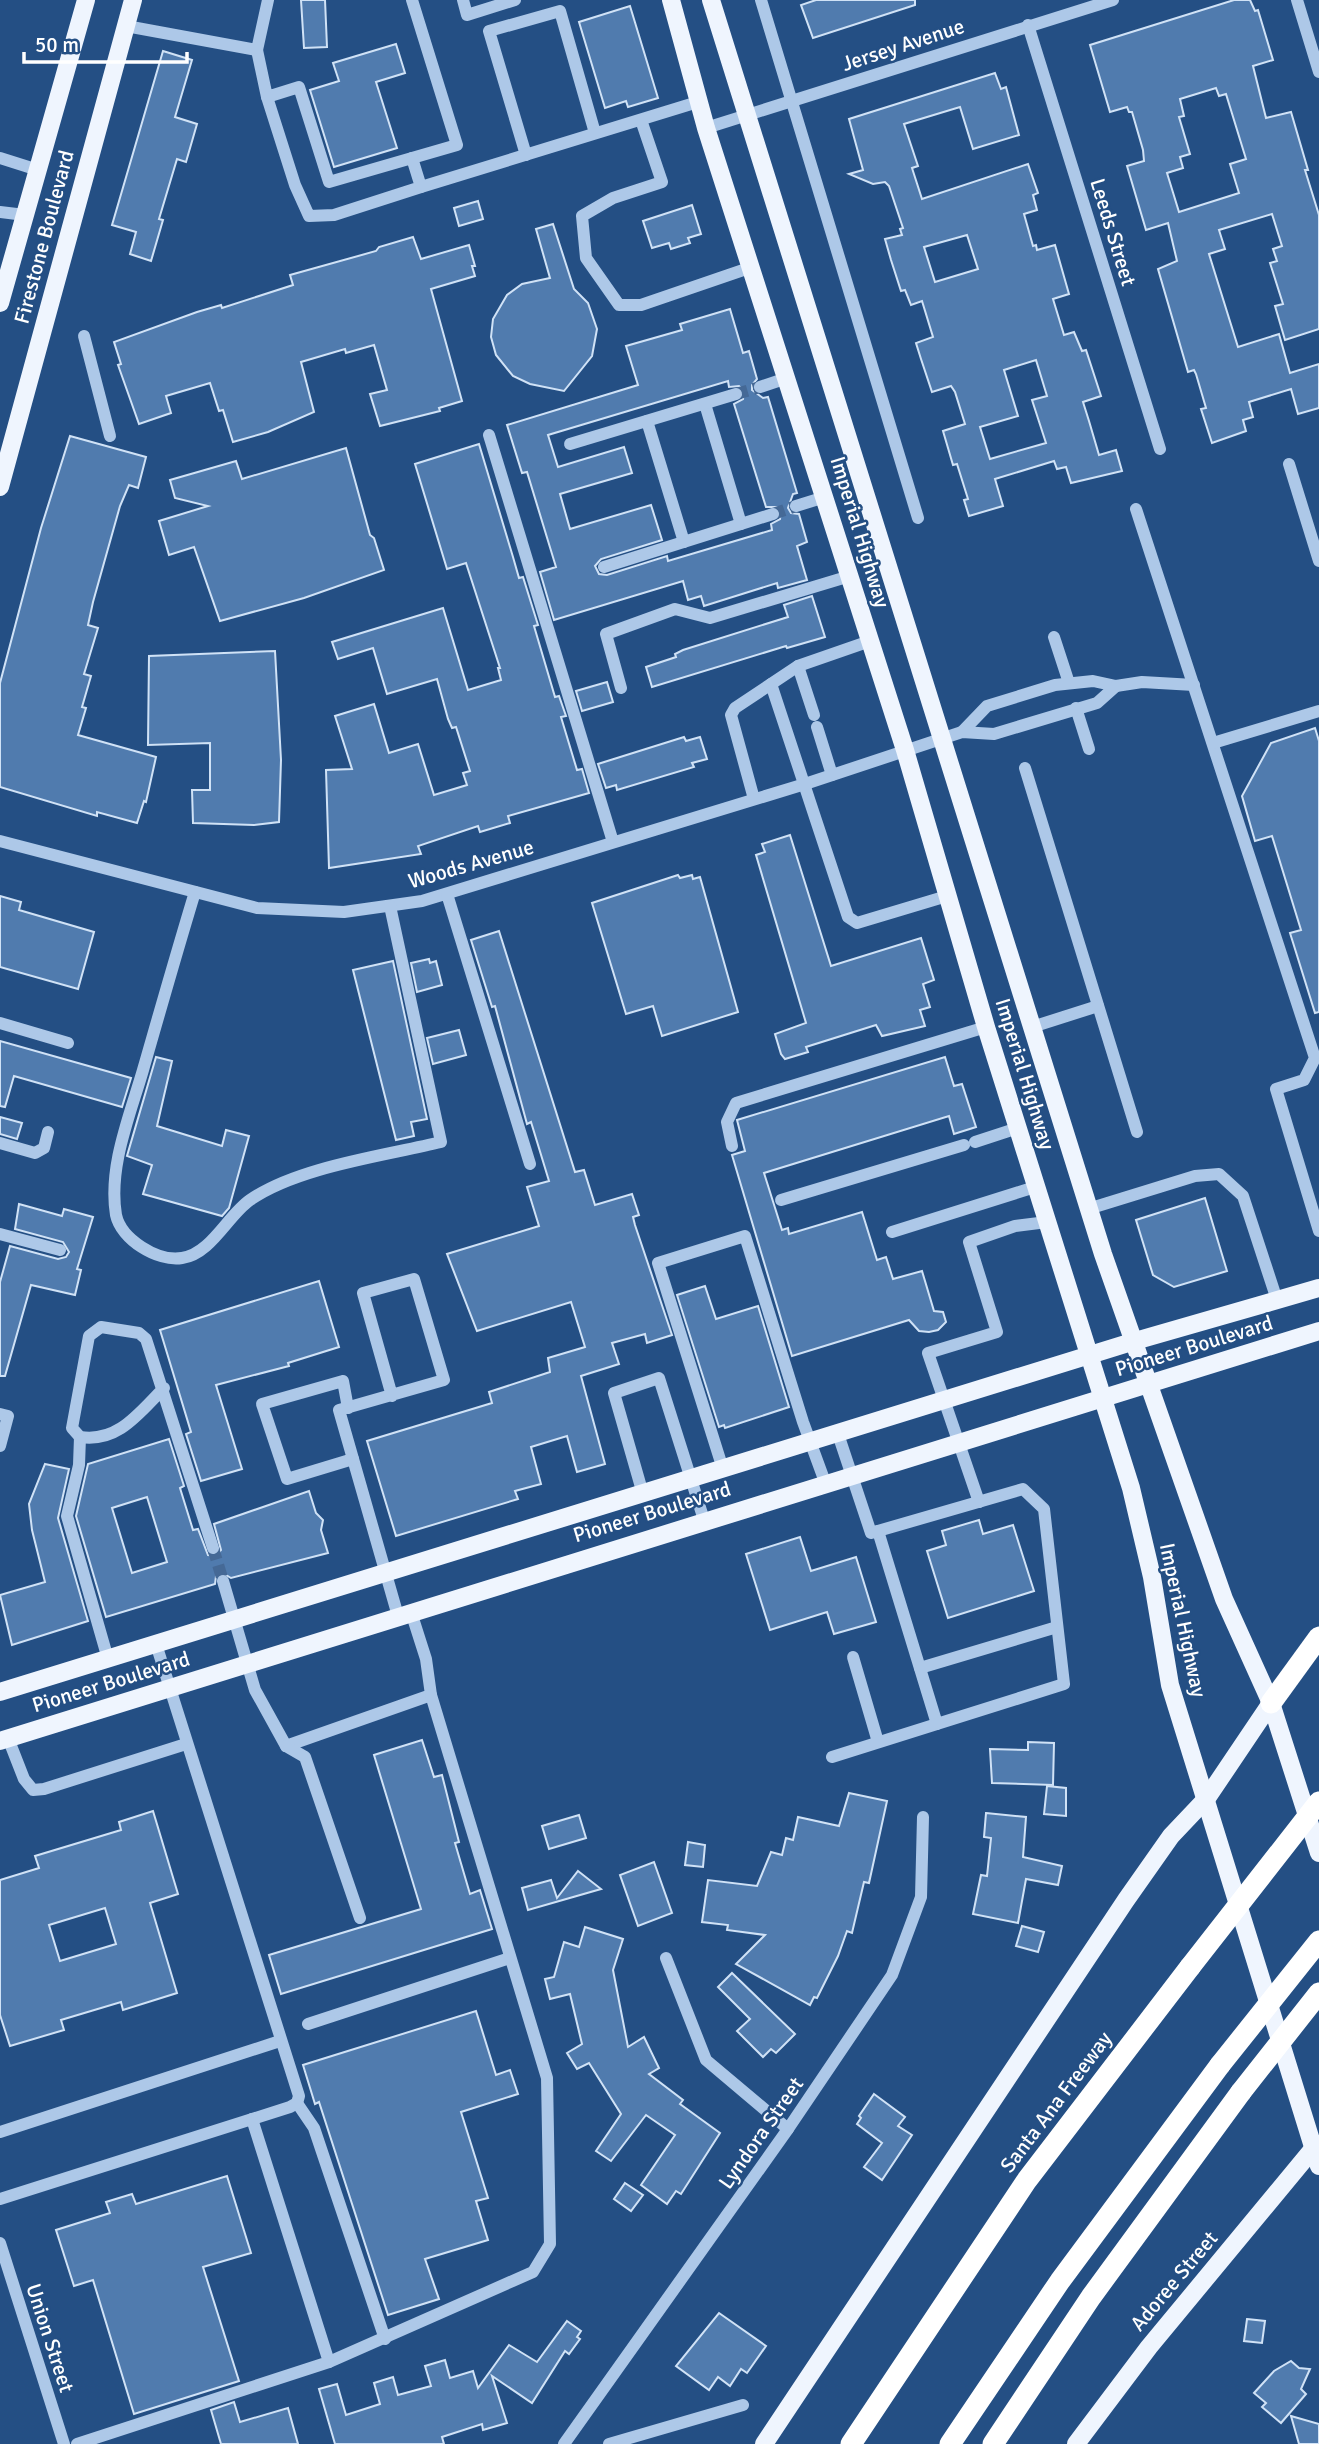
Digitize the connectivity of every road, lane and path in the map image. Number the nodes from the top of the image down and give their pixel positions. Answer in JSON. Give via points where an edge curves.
{"nodes":[{"id":1,"x":86,"y":0,"type":"edge"},
{"id":2,"x":133,"y":0,"type":"edge"},
{"id":3,"x":268,"y":0,"type":"edge"},
{"id":4,"x":412,"y":0,"type":"edge"},
{"id":5,"x":463,"y":0,"type":"edge"},
{"id":6,"x":514,"y":0,"type":"edge"},
{"id":7,"x":671,"y":0,"type":"edge"},
{"id":8,"x":711,"y":0,"type":"edge"},
{"id":9,"x":761,"y":0,"type":"edge"},
{"id":10,"x":1113,"y":0,"type":"edge"},
{"id":11,"x":1297,"y":0,"type":"edge"},
{"id":12,"x":1028,"y":25,"type":"junction"},
{"id":13,"x":126,"y":26,"type":"junction"},
{"id":14,"x":257,"y":50,"type":"junction"},
{"id":15,"x":1319,"y":72,"type":"edge"},
{"id":16,"x":267,"y":97,"type":"junction"},
{"id":17,"x":792,"y":100,"type":"junction"},
{"id":18,"x":701,"y":101,"type":"junction"},
{"id":19,"x":746,"y":114,"type":"junction"},
{"id":20,"x":641,"y":120,"type":"junction"},
{"id":21,"x":706,"y":128,"type":"junction"},
{"id":22,"x":595,"y":133,"type":"junction"},
{"id":23,"x":526,"y":155,"type":"junction"},
{"id":24,"x":0,"y":158,"type":"edge"},
{"id":25,"x":412,"y":158,"type":"junction"},
{"id":26,"x":38,"y":170,"type":"junction"},
{"id":27,"x":421,"y":187,"type":"junction"},
{"id":28,"x":0,"y":212,"type":"edge"},
{"id":29,"x":25,"y":215,"type":"junction"},
{"id":30,"x":752,"y":267,"type":"junction"},
{"id":31,"x":0,"y":303,"type":"edge"},
{"id":32,"x":84,"y":336,"type":"dead end"},
{"id":33,"x":788,"y":378,"type":"junction"},
{"id":34,"x":760,"y":387,"type":"tunnel mouth"},
{"id":35,"x":736,"y":394,"type":"tunnel mouth"},
{"id":36,"x":705,"y":404,"type":"junction"},
{"id":37,"x":647,"y":421,"type":"junction"},
{"id":38,"x":489,"y":435,"type":"dead end"},
{"id":39,"x":110,"y":436,"type":"dead end"},
{"id":40,"x":570,"y":444,"type":"dead end"},
{"id":41,"x":1160,"y":449,"type":"dead end"},
{"id":42,"x":1289,"y":464,"type":"dead end"},
{"id":43,"x":0,"y":487,"type":"edge"},
{"id":44,"x":825,"y":497,"type":"junction"},
{"id":45,"x":796,"y":506,"type":"tunnel mouth"},
{"id":46,"x":1136,"y":509,"type":"dead end"},
{"id":47,"x":773,"y":514,"type":"tunnel mouth"},
{"id":48,"x":918,"y":518,"type":"dead end"},
{"id":49,"x":741,"y":524,"type":"junction"},
{"id":50,"x":684,"y":542,"type":"junction"},
{"id":51,"x":1319,"y":561,"type":"edge"},
{"id":52,"x":604,"y":567,"type":"dead end"},
{"id":53,"x":850,"y":576,"type":"junction"},
{"id":54,"x":1054,"y":638,"type":"dead end"},
{"id":55,"x":870,"y":641,"type":"junction"},
{"id":56,"x":798,"y":666,"type":"junction"},
{"id":57,"x":1069,"y":683,"type":"junction"},
{"id":58,"x":771,"y":684,"type":"junction"},
{"id":59,"x":1194,"y":685,"type":"junction"},
{"id":60,"x":1116,"y":686,"type":"junction"},
{"id":61,"x":621,"y":688,"type":"dead end"},
{"id":62,"x":1076,"y":708,"type":"junction"},
{"id":63,"x":1319,"y":710,"type":"edge"},
{"id":64,"x":962,"y":732,"type":"junction"},
{"id":65,"x":942,"y":739,"type":"junction"},
{"id":66,"x":1213,"y":743,"type":"junction"},
{"id":67,"x":1089,"y":749,"type":"dead end"},
{"id":68,"x":905,"y":750,"type":"junction"},
{"id":69,"x":1025,"y":768,"type":"dead end"},
{"id":70,"x":832,"y":775,"type":"junction"},
{"id":71,"x":805,"y":784,"type":"junction"},
{"id":72,"x":754,"y":799,"type":"junction"},
{"id":73,"x":0,"y":841,"type":"edge"},
{"id":74,"x":613,"y":842,"type":"junction"},
{"id":75,"x":195,"y":892,"type":"junction"},
{"id":76,"x":447,"y":894,"type":"junction"},
{"id":77,"x":947,"y":896,"type":"junction"},
{"id":78,"x":390,"y":906,"type":"junction"},
{"id":79,"x":1098,"y":1006,"type":"junction"},
{"id":80,"x":0,"y":1023,"type":"edge"},
{"id":81,"x":986,"y":1027,"type":"junction"},
{"id":82,"x":1032,"y":1027,"type":"junction"},
{"id":83,"x":68,"y":1043,"type":"dead end"},
{"id":84,"x":1018,"y":1129,"type":"junction"},
{"id":85,"x":48,"y":1132,"type":"dead end"},
{"id":86,"x":1137,"y":1132,"type":"dead end"},
{"id":87,"x":0,"y":1143,"type":"edge"},
{"id":88,"x":732,"y":1146,"type":"dead end"},
{"id":89,"x":530,"y":1164,"type":"dead end"},
{"id":90,"x":1035,"y":1186,"type":"junction"},
{"id":91,"x":781,"y":1200,"type":"dead end"},
{"id":92,"x":1088,"y":1209,"type":"junction"},
{"id":93,"x":1046,"y":1222,"type":"junction"},
{"id":94,"x":1319,"y":1231,"type":"edge"},
{"id":95,"x":892,"y":1232,"type":"dead end"},
{"id":96,"x":0,"y":1234,"type":"edge"},
{"id":97,"x":60,"y":1250,"type":"dead end"},
{"id":98,"x":1319,"y":1287,"type":"edge"},
{"id":99,"x":1277,"y":1300,"type":"junction"},
{"id":100,"x":1319,"y":1331,"type":"edge"},
{"id":101,"x":1135,"y":1342,"type":"junction"},
{"id":102,"x":1088,"y":1356,"type":"junction"},
{"id":103,"x":1149,"y":1383,"type":"junction"},
{"id":104,"x":164,"y":1388,"type":"junction"},
{"id":105,"x":392,"y":1396,"type":"junction"},
{"id":106,"x":1102,"y":1398,"type":"junction"},
{"id":107,"x":946,"y":1400,"type":"junction"},
{"id":108,"x":348,"y":1408,"type":"junction"},
{"id":109,"x":0,"y":1414,"type":"edge"},
{"id":110,"x":838,"y":1434,"type":"junction"},
{"id":111,"x":80,"y":1437,"type":"junction"},
{"id":112,"x":961,"y":1442,"type":"junction"},
{"id":113,"x":811,"y":1443,"type":"junction"},
{"id":114,"x":0,"y":1446,"type":"edge"},
{"id":115,"x":353,"y":1459,"type":"junction"},
{"id":116,"x":723,"y":1469,"type":"junction"},
{"id":117,"x":852,"y":1474,"type":"junction"},
{"id":118,"x":692,"y":1479,"type":"junction"},
{"id":119,"x":825,"y":1482,"type":"junction"},
{"id":120,"x":643,"y":1494,"type":"junction"},
{"id":121,"x":979,"y":1502,"type":"junction"},
{"id":122,"x":704,"y":1520,"type":"junction"},
{"id":123,"x":878,"y":1531,"type":"junction"},
{"id":124,"x":213,"y":1548,"type":"tunnel mouth"},
{"id":125,"x":386,"y":1573,"type":"junction"},
{"id":126,"x":223,"y":1581,"type":"tunnel mouth"},
{"id":127,"x":405,"y":1614,"type":"junction"},
{"id":128,"x":235,"y":1620,"type":"junction"},
{"id":129,"x":1057,"y":1627,"type":"junction"},
{"id":130,"x":1319,"y":1637,"type":"edge"},
{"id":131,"x":156,"y":1644,"type":"junction"},
{"id":132,"x":853,"y":1657,"type":"dead end"},
{"id":133,"x":108,"y":1659,"type":"junction"},
{"id":134,"x":248,"y":1664,"type":"junction"},
{"id":135,"x":920,"y":1668,"type":"junction"},
{"id":136,"x":169,"y":1688,"type":"junction"},
{"id":137,"x":0,"y":1692,"type":"edge"},
{"id":138,"x":431,"y":1695,"type":"junction"},
{"id":139,"x":1270,"y":1703,"type":"junction"},
{"id":140,"x":937,"y":1724,"type":"junction"},
{"id":141,"x":4,"y":1740,"type":"edge"},
{"id":142,"x":878,"y":1742,"type":"junction"},
{"id":143,"x":186,"y":1744,"type":"junction"},
{"id":144,"x":286,"y":1746,"type":"junction"},
{"id":145,"x":832,"y":1757,"type":"dead end"},
{"id":146,"x":1207,"y":1798,"type":"junction"},
{"id":147,"x":1319,"y":1802,"type":"edge"},
{"id":148,"x":923,"y":1818,"type":"dead end"},
{"id":149,"x":1319,"y":1853,"type":"edge"},
{"id":150,"x":360,"y":1918,"type":"dead end"},
{"id":151,"x":1319,"y":1941,"type":"edge"},
{"id":152,"x":510,"y":1958,"type":"junction"},
{"id":153,"x":666,"y":1958,"type":"dead end"},
{"id":154,"x":1319,"y":1993,"type":"edge"},
{"id":155,"x":308,"y":2024,"type":"dead end"},
{"id":156,"x":280,"y":2041,"type":"junction"},
{"id":157,"x":297,"y":2103,"type":"junction"},
{"id":158,"x":252,"y":2119,"type":"junction"},
{"id":159,"x":789,"y":2129,"type":"junction"},
{"id":160,"x":0,"y":2132,"type":"edge"},
{"id":161,"x":1317,"y":2152,"type":"edge"},
{"id":162,"x":0,"y":2199,"type":"edge"},
{"id":163,"x":0,"y":2243,"type":"edge"},
{"id":164,"x":384,"y":2339,"type":"junction"},
{"id":165,"x":329,"y":2362,"type":"junction"},
{"id":166,"x":743,"y":2405,"type":"dead end"},
{"id":167,"x":64,"y":2444,"type":"edge"},
{"id":168,"x":77,"y":2444,"type":"edge"},
{"id":169,"x":564,"y":2444,"type":"edge"},
{"id":170,"x":609,"y":2444,"type":"edge"},
{"id":171,"x":764,"y":2444,"type":"edge"},
{"id":172,"x":851,"y":2444,"type":"edge"},
{"id":173,"x":950,"y":2444,"type":"edge"},
{"id":174,"x":993,"y":2444,"type":"edge"},
{"id":175,"x":1076,"y":2444,"type":"edge"}],
"edges":[{"from":1,"to":26,"type":"main road","name":"Firestone Boulevard"},
{"from":2,"to":13,"type":"main road","name":"Firestone Boulevard"},
{"from":3,"to":14,"type":"street"},
{"from":4,"to":25,"type":"street","via":[[457,145]]},
{"from":5,"to":6,"type":"street","via":[[467,15]]},
{"from":7,"to":18,"type":"main road","name":"Imperial Highway"},
{"from":8,"to":19,"type":"main road","name":"Imperial Highway"},
{"from":9,"to":17,"type":"street"},
{"from":10,"to":12,"type":"street","name":"Jersey Avenue"},
{"from":11,"to":15,"type":"street"},
{"from":12,"to":17,"type":"street","name":"Jersey Avenue"},
{"from":12,"to":41,"type":"street","name":"Leeds Street"},
{"from":13,"to":14,"type":"street"},
{"from":13,"to":43,"type":"main road","name":"Firestone Boulevard"},
{"from":14,"to":16,"type":"street"},
{"from":16,"to":25,"type":"street","via":[[299,87],[329,181]]},
{"from":16,"to":27,"type":"street","via":[[309,216],[334,215]]},
{"from":17,"to":19,"type":"street","name":"Jersey Avenue"},
{"from":17,"to":48,"type":"street"},
{"from":18,"to":20,"type":"street"},
{"from":18,"to":21,"type":"main road","name":"Imperial Highway"},
{"from":19,"to":21,"type":"street","name":"Jersey Avenue"},
{"from":19,"to":65,"type":"main road","name":"Imperial Highway"},
{"from":20,"to":22,"type":"street"},
{"from":20,"to":30,"type":"street","via":[[662,182],[613,198],[582,216],[586,258],[619,305],[641,305]]},
{"from":21,"to":30,"type":"main road","name":"Imperial Highway"},
{"from":22,"to":23,"type":"street"},
{"from":22,"to":23,"type":"street","via":[[560,11],[489,31]]},
{"from":23,"to":27,"type":"street"},
{"from":24,"to":26,"type":"street"},
{"from":25,"to":27,"type":"street"},
{"from":26,"to":29,"type":"main road","name":"Firestone Boulevard"},
{"from":28,"to":29,"type":"street"},
{"from":29,"to":31,"type":"main road","name":"Firestone Boulevard"},
{"from":30,"to":33,"type":"main road","name":"Imperial Highway"},
{"from":32,"to":39,"type":"street"},
{"from":33,"to":34,"type":"street"},
{"from":33,"to":44,"type":"main road","name":"Imperial Highway"},
{"from":35,"to":36,"type":"street"},
{"from":36,"to":37,"type":"street"},
{"from":36,"to":49,"type":"street"},
{"from":37,"to":40,"type":"street"},
{"from":37,"to":50,"type":"street"},
{"from":38,"to":74,"type":"street"},
{"from":42,"to":51,"type":"street"},
{"from":44,"to":45,"type":"street"},
{"from":44,"to":53,"type":"main road","name":"Imperial Highway"},
{"from":46,"to":59,"type":"street"},
{"from":47,"to":49,"type":"street"},
{"from":49,"to":50,"type":"street"},
{"from":50,"to":52,"type":"street"},
{"from":53,"to":55,"type":"main road","name":"Imperial Highway"},
{"from":53,"to":61,"type":"street","via":[[710,618],[675,609],[606,634]]},
{"from":54,"to":57,"type":"street"},
{"from":55,"to":56,"type":"street"},
{"from":55,"to":68,"type":"main road","name":"Imperial Highway"},
{"from":56,"to":58,"type":"street"},
{"from":56,"to":70,"type":"street"},
{"from":57,"to":60,"type":"street","via":[[1093,681]]},
{"from":57,"to":64,"type":"street","via":[[987,706]]},
{"from":58,"to":71,"type":"street"},
{"from":58,"to":72,"type":"street","via":[[734,708],[731,715]]},
{"from":59,"to":60,"type":"street","via":[[1142,682]]},
{"from":59,"to":66,"type":"street"},
{"from":60,"to":62,"type":"street","via":[[1097,703]]},
{"from":62,"to":64,"type":"street","via":[[994,734]]},
{"from":62,"to":67,"type":"street"},
{"from":63,"to":66,"type":"street"},
{"from":64,"to":65,"type":"street","name":"Woods Avenue"},
{"from":65,"to":68,"type":"street","name":"Woods Avenue"},
{"from":65,"to":82,"type":"main road","name":"Imperial Highway"},
{"from":66,"to":94,"type":"street","via":[[1315,1058],[1304,1080],[1276,1089]]},
{"from":68,"to":70,"type":"street","name":"Woods Avenue"},
{"from":68,"to":77,"type":"main road","name":"Imperial Highway"},
{"from":69,"to":79,"type":"street"},
{"from":70,"to":71,"type":"street","name":"Woods Avenue"},
{"from":71,"to":72,"type":"street","name":"Woods Avenue"},
{"from":71,"to":77,"type":"street","via":[[848,917],[857,923]]},
{"from":72,"to":74,"type":"street","name":"Woods Avenue"},
{"from":73,"to":75,"type":"street","name":"Woods Avenue"},
{"from":74,"to":76,"type":"street","name":"Woods Avenue"},
{"from":75,"to":78,"type":"street","name":"Woods Avenue","via":[[257,908],[344,912]]},
{"from":75,"to":78,"type":"street","via":[[114,1182],[117,1215],[130,1240],[182,1258],[212,1238],[245,1203],[283,1181],[441,1142]]},
{"from":76,"to":78,"type":"street","name":"Woods Avenue"},
{"from":76,"to":89,"type":"street"},
{"from":77,"to":81,"type":"main road","name":"Imperial Highway"},
{"from":79,"to":82,"type":"street"},
{"from":79,"to":86,"type":"street"},
{"from":80,"to":83,"type":"street"},
{"from":81,"to":84,"type":"main road","name":"Imperial Highway"},
{"from":81,"to":88,"type":"street","via":[[736,1103],[727,1122]]},
{"from":82,"to":92,"type":"main road","name":"Imperial Highway"},
{"from":84,"to":90,"type":"main road","name":"Imperial Highway"},
{"from":84,"to":91,"type":"street"},
{"from":85,"to":87,"type":"street","via":[[44,1148],[35,1153]]},
{"from":90,"to":93,"type":"main road","name":"Imperial Highway"},
{"from":90,"to":95,"type":"street"},
{"from":92,"to":99,"type":"street","via":[[1195,1176],[1219,1174],[1243,1196]]},
{"from":92,"to":101,"type":"main road","name":"Imperial Highway"},
{"from":93,"to":102,"type":"main road","name":"Imperial Highway"},
{"from":93,"to":107,"type":"street","via":[[1015,1226],[969,1242],[997,1332],[928,1353]]},
{"from":96,"to":97,"type":"street"},
{"from":98,"to":99,"type":"main road","name":"Pioneer Boulevard"},
{"from":99,"to":101,"type":"main road","name":"Pioneer Boulevard"},
{"from":100,"to":103,"type":"main road","name":"Pioneer Boulevard"},
{"from":101,"to":102,"type":"main road","name":"Pioneer Boulevard"},
{"from":101,"to":103,"type":"main road","name":"Imperial Highway"},
{"from":102,"to":106,"type":"main road","name":"Imperial Highway"},
{"from":102,"to":107,"type":"main road","name":"Pioneer Boulevard"},
{"from":103,"to":106,"type":"main road","name":"Pioneer Boulevard"},
{"from":103,"to":139,"type":"main road","name":"Imperial Highway","via":[[1224,1599]]},
{"from":104,"to":111,"type":"street","via":[[121,1431],[94,1439]]},
{"from":104,"to":111,"type":"street","via":[[146,1339],[139,1333],[101,1327],[89,1336],[72,1428]]},
{"from":104,"to":124,"type":"street"},
{"from":105,"to":105,"type":"street","via":[[444,1380],[414,1279],[363,1293]]},
{"from":105,"to":108,"type":"street"},
{"from":106,"to":112,"type":"main road","name":"Pioneer Boulevard"},
{"from":106,"to":146,"type":"main road","name":"Imperial Highway","via":[[1140,1525],[1170,1685]]},
{"from":107,"to":110,"type":"main road","name":"Pioneer Boulevard"},
{"from":107,"to":112,"type":"street"},
{"from":108,"to":115,"type":"street","via":[[339,1410]]},
{"from":108,"to":115,"type":"street","via":[[343,1381],[262,1404],[286,1479]]},
{"from":109,"to":114,"type":"street","via":[[8,1416]]},
{"from":110,"to":113,"type":"main road","name":"Pioneer Boulevard"},
{"from":110,"to":117,"type":"street"},
{"from":111,"to":133,"type":"street","via":[[79,1465],[67,1516]]},
{"from":112,"to":117,"type":"main road","name":"Pioneer Boulevard"},
{"from":112,"to":121,"type":"street"},
{"from":113,"to":116,"type":"main road","name":"Pioneer Boulevard"},
{"from":113,"to":116,"type":"street","via":[[745,1236],[658,1263]]},
{"from":113,"to":119,"type":"street"},
{"from":115,"to":125,"type":"street"},
{"from":116,"to":118,"type":"main road","name":"Pioneer Boulevard"},
{"from":117,"to":119,"type":"main road","name":"Pioneer Boulevard"},
{"from":117,"to":123,"type":"street","via":[[871,1533]]},
{"from":118,"to":120,"type":"main road","name":"Pioneer Boulevard"},
{"from":118,"to":120,"type":"street","via":[[662,1382],[655,1379],[614,1393]]},
{"from":118,"to":122,"type":"street"},
{"from":119,"to":122,"type":"main road","name":"Pioneer Boulevard"},
{"from":120,"to":125,"type":"main road","name":"Pioneer Boulevard"},
{"from":121,"to":123,"type":"street"},
{"from":121,"to":129,"type":"street","via":[[1023,1489],[1044,1508]]},
{"from":122,"to":127,"type":"main road","name":"Pioneer Boulevard"},
{"from":123,"to":135,"type":"street"},
{"from":125,"to":127,"type":"street"},
{"from":125,"to":128,"type":"main road","name":"Pioneer Boulevard"},
{"from":126,"to":128,"type":"street"},
{"from":127,"to":134,"type":"main road","name":"Pioneer Boulevard"},
{"from":127,"to":138,"type":"street","via":[[426,1659]]},
{"from":128,"to":131,"type":"main road","name":"Pioneer Boulevard"},
{"from":128,"to":134,"type":"street"},
{"from":129,"to":135,"type":"street"},
{"from":129,"to":140,"type":"street","via":[[1064,1684]]},
{"from":130,"to":139,"type":"highway"},
{"from":131,"to":133,"type":"main road","name":"Pioneer Boulevard"},
{"from":131,"to":136,"type":"street"},
{"from":132,"to":142,"type":"street"},
{"from":133,"to":137,"type":"main road","name":"Pioneer Boulevard"},
{"from":134,"to":136,"type":"main road","name":"Pioneer Boulevard"},
{"from":134,"to":144,"type":"street","via":[[255,1690]]},
{"from":135,"to":140,"type":"street"},
{"from":136,"to":141,"type":"main road","name":"Pioneer Boulevard"},
{"from":136,"to":143,"type":"street"},
{"from":138,"to":144,"type":"street"},
{"from":138,"to":152,"type":"street"},
{"from":139,"to":146,"type":"main road"},
{"from":139,"to":149,"type":"main road","name":"Imperial Highway"},
{"from":140,"to":142,"type":"street"},
{"from":141,"to":143,"type":"street","via":[[33,1790]]},
{"from":142,"to":145,"type":"street"},
{"from":143,"to":156,"type":"street"},
{"from":144,"to":150,"type":"street","via":[[304,1757]]},
{"from":146,"to":161,"type":"main road","name":"Imperial Highway"},
{"from":146,"to":171,"type":"main road","via":[[1171,1836],[1126,1900]]},
{"from":147,"to":172,"type":"highway","name":"Santa Ana Freeway","bridge":true,"via":[[1027,2180]]},
{"from":148,"to":159,"type":"street","name":"Lyndora Street","via":[[921,1897],[892,1975]]},
{"from":151,"to":173,"type":"highway","bridge":true,"via":[[1220,2065],[1060,2281]]},
{"from":152,"to":155,"type":"street"},
{"from":152,"to":164,"type":"street","via":[[547,2078],[550,2244],[533,2272]]},
{"from":153,"to":159,"type":"street","via":[[706,2060]]},
{"from":154,"to":174,"type":"highway","bridge":true,"via":[[1091,2297]]},
{"from":156,"to":157,"type":"street","via":[[299,2096]]},
{"from":156,"to":160,"type":"street"},
{"from":157,"to":158,"type":"street"},
{"from":157,"to":164,"type":"street","via":[[314,2128]]},
{"from":158,"to":162,"type":"street"},
{"from":158,"to":165,"type":"street"},
{"from":159,"to":169,"type":"street","name":"Lyndora Street"},
{"from":161,"to":175,"type":"main road","name":"Adoree Street","via":[[1142,2356]]},
{"from":163,"to":167,"type":"street","name":"Union Street"},
{"from":164,"to":165,"type":"street"},
{"from":165,"to":168,"type":"street"},
{"from":166,"to":170,"type":"street"}]}
